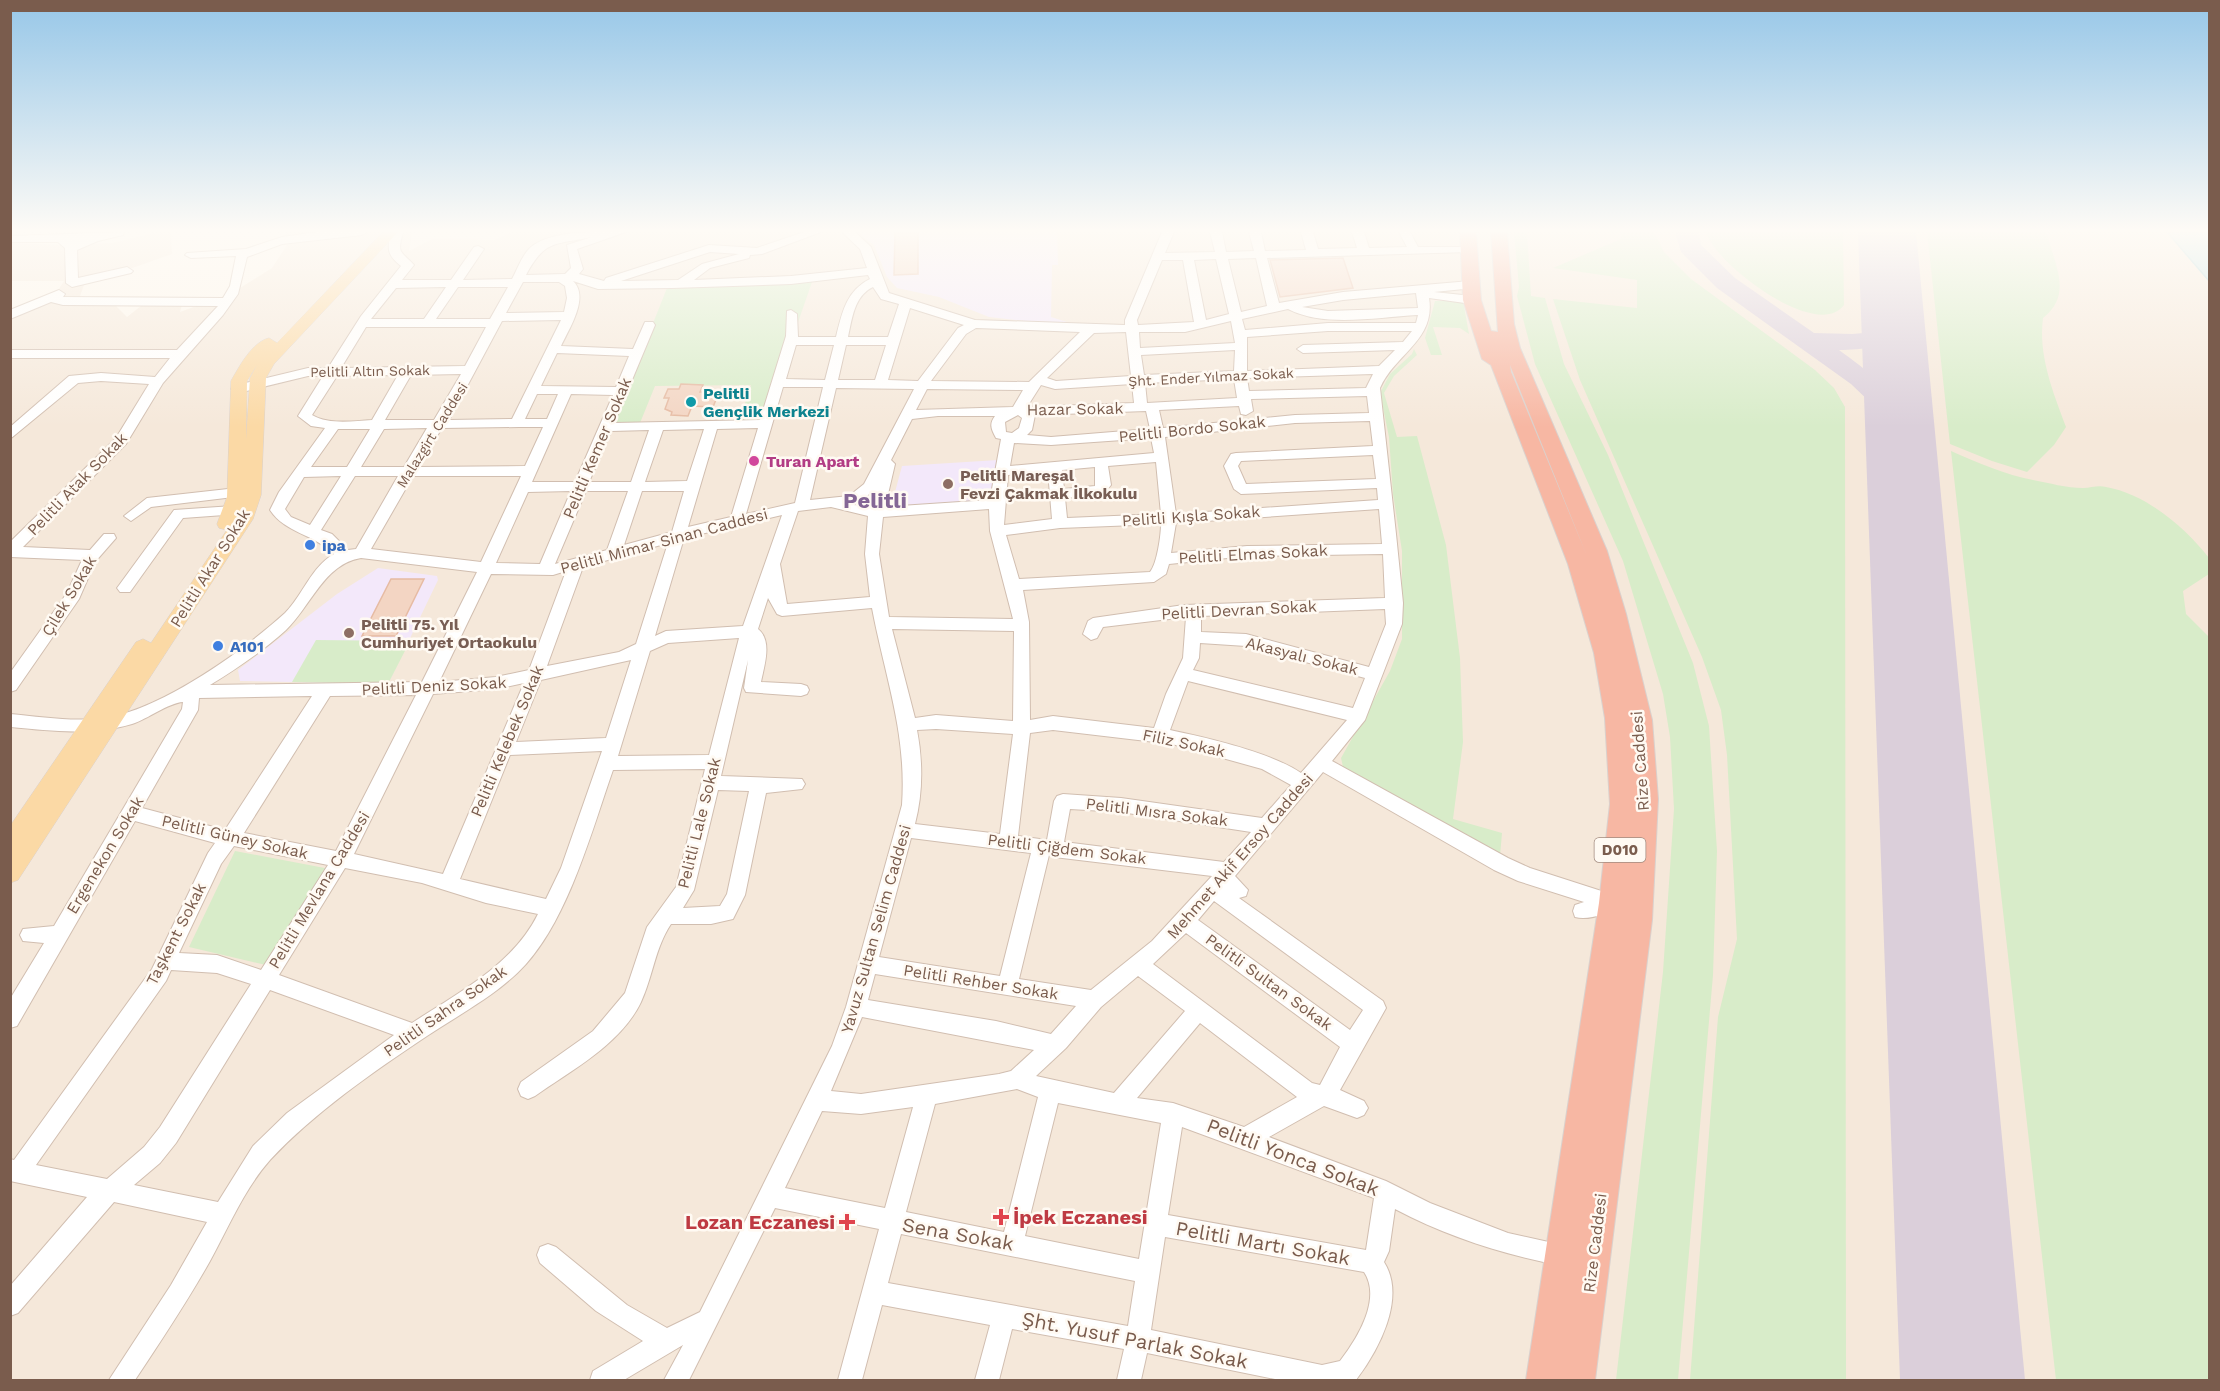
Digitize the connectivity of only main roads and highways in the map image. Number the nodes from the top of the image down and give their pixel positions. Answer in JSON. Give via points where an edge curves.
{"nodes":[{"id":1,"x":314,"y":297,"type":"edge"},
{"id":2,"x":329,"y":297,"type":"edge"},
{"id":3,"x":1472,"y":297,"type":"edge"},
{"id":4,"x":1487,"y":297,"type":"edge"},
{"id":5,"x":1503,"y":297,"type":"edge"},
{"id":6,"x":1516,"y":297,"type":"edge"},
{"id":7,"x":1525,"y":403,"type":"junction"},
{"id":8,"x":101,"y":724,"type":"junction"},
{"id":9,"x":10,"y":846,"type":"edge"},
{"id":10,"x":10,"y":873,"type":"edge"},
{"id":11,"x":1544,"y":1380,"type":"edge"},
{"id":12,"x":1578,"y":1380,"type":"edge"}],
"edges":[{"from":1,"to":8,"type":"main road","name":"Pelitli Akar Sokak","via":[[248,365],[238,389],[237,493],[233,511]]},
{"from":2,"to":8,"type":"main road","name":"Pelitli Akar Sokak","via":[[267,362],[258,384],[250,503],[244,519]]},
{"from":3,"to":7,"type":"highway","via":[[1501,386]]},
{"from":4,"to":7,"type":"highway","name":"Rize Caddesi","number":"D010","via":[[1502,372]]},
{"from":5,"to":7,"type":"highway","name":"Rize Caddesi","number":"D010","via":[[1505,324]]},
{"from":6,"to":7,"type":"highway"},
{"from":7,"to":11,"type":"highway","name":"Rize Caddesi","number":"D010","via":[[1606,653],[1617,718],[1623,804],[1613,903]]},
{"from":7,"to":12,"type":"highway","name":"Rize Caddesi","number":"D010","via":[[1596,551],[1640,720],[1645,799],[1638,920]]},
{"from":8,"to":9,"type":"main road","name":"Pelitli Akar Sokak"},
{"from":8,"to":10,"type":"main road","name":"Pelitli Akar Sokak"}]}
